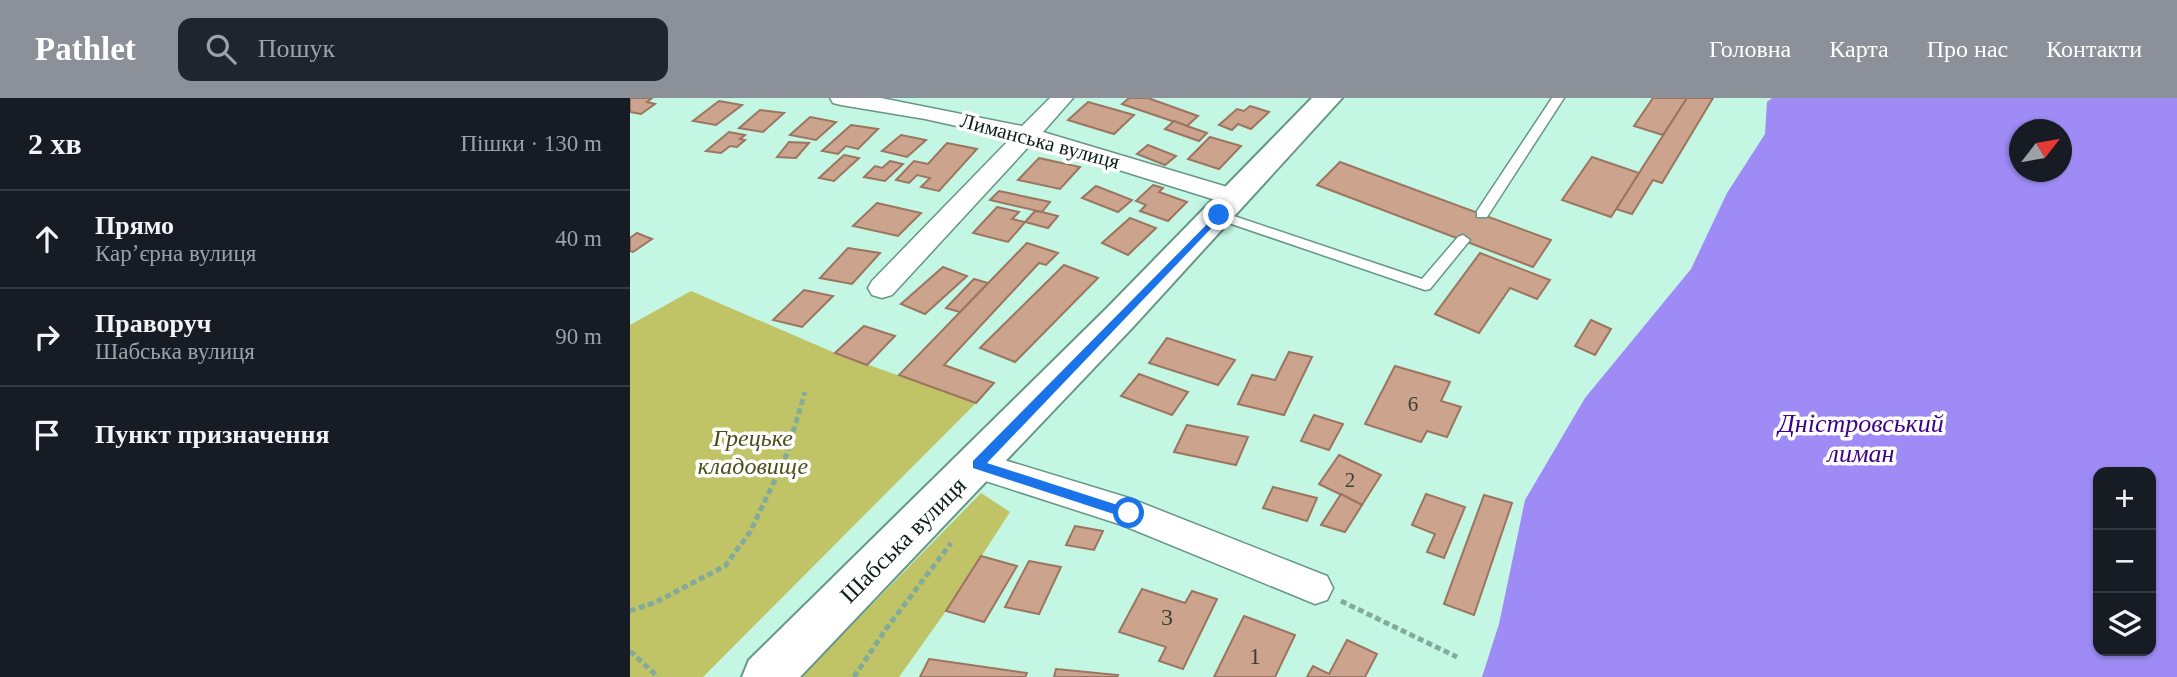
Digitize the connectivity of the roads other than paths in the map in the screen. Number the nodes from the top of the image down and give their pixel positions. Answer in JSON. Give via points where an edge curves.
{"nodes":[{"id":1,"x":841,"y":98,"type":"edge"},
{"id":2,"x":1062,"y":98,"type":"edge"},
{"id":3,"x":1328,"y":98,"type":"edge"},
{"id":4,"x":1558,"y":98,"type":"edge"},
{"id":5,"x":1026,"y":134,"type":"junction"},
{"id":6,"x":1227,"y":207,"type":"junction"},
{"id":7,"x":1482,"y":214,"type":"dead end"},
{"id":8,"x":1462,"y":240,"type":"dead end"},
{"id":9,"x":882,"y":288,"type":"dead end"},
{"id":10,"x":978,"y":465,"type":"junction"},
{"id":11,"x":1315,"y":588,"type":"road end"},
{"id":12,"x":766,"y":677,"type":"edge"}],
"edges":[{"from":1,"to":5,"type":"street","name":"Лиманська вулиця"},
{"from":2,"to":5,"type":"street"},
{"from":3,"to":6,"type":"main road","name":"Шабська вулиця"},
{"from":4,"to":7,"type":"lane"},
{"from":5,"to":6,"type":"street","name":"Лиманська вулиця"},
{"from":5,"to":9,"type":"street"},
{"from":6,"to":8,"type":"lane","via":[[1425,285]]},
{"from":6,"to":10,"type":"main road","name":"Шабська вулиця"},
{"from":10,"to":11,"type":"street","via":[[1129,513]]},
{"from":10,"to":12,"type":"main road","name":"Шабська вулиця"}]}
